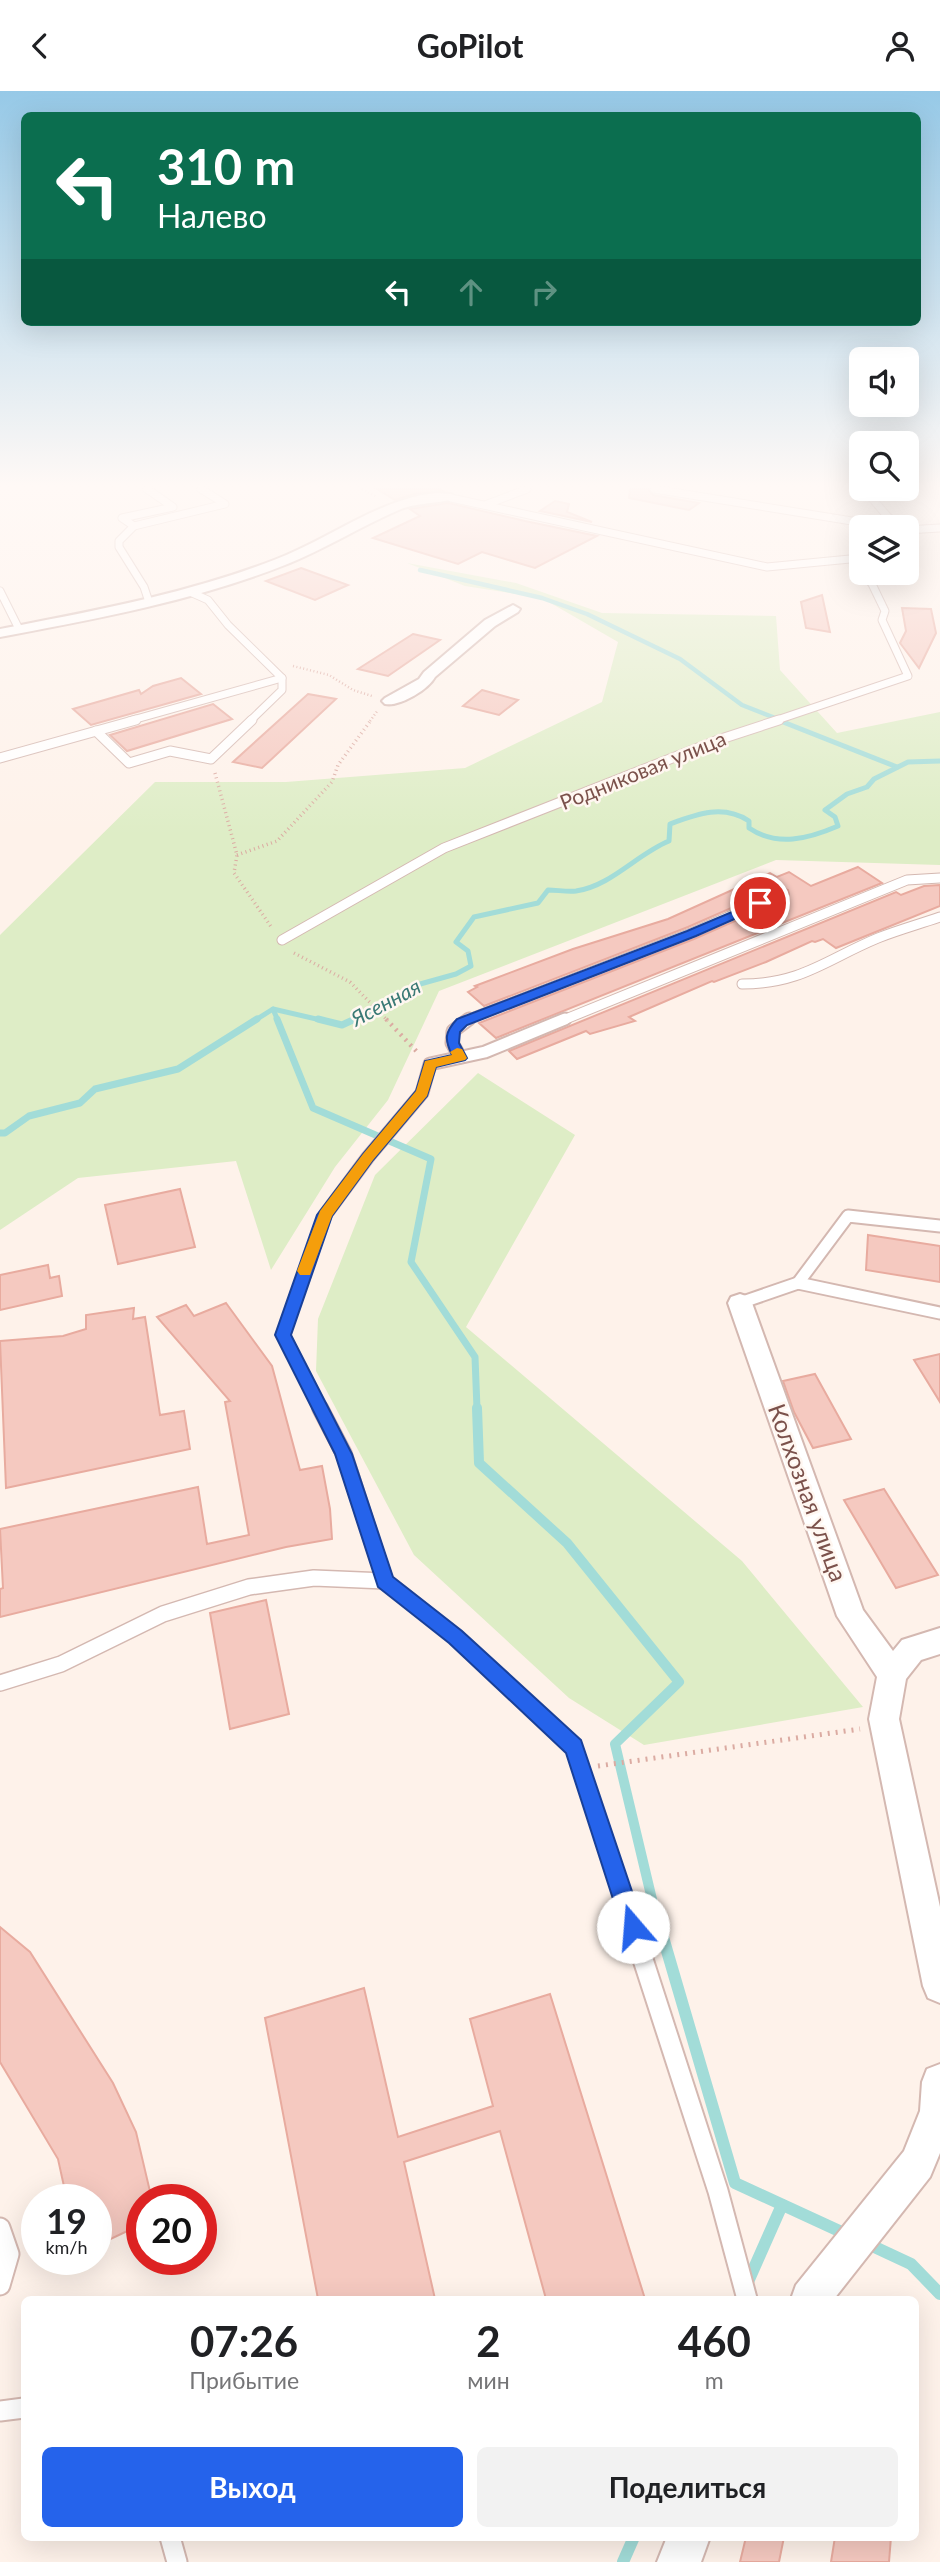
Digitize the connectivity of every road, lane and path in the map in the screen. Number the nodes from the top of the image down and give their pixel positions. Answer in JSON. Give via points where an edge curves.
{"nodes":[{"id":1,"x":7,"y":604,"type":"edge"},
{"id":2,"x":138,"y":604,"type":"edge"},
{"id":3,"x":211,"y":604,"type":"edge"},
{"id":4,"x":883,"y":604,"type":"edge"},
{"id":5,"x":513,"y":609,"type":"dead end"},
{"id":6,"x":19,"y":629,"type":"junction"},
{"id":7,"x":0,"y":633,"type":"edge"},
{"id":8,"x":275,"y":669,"type":"junction"},
{"id":9,"x":282,"y":678,"type":"junction"},
{"id":10,"x":390,"y":701,"type":"junction"},
{"id":11,"x":96,"y":731,"type":"junction"},
{"id":12,"x":0,"y":758,"type":"edge"},
{"id":13,"x":237,"y":855,"type":"dead end"},
{"id":14,"x":940,"y":878,"type":"edge"},
{"id":15,"x":782,"y":893,"type":"dead end"},
{"id":16,"x":940,"y":917,"type":"edge"},
{"id":17,"x":282,"y":940,"type":"dead end"},
{"id":18,"x":742,"y":983,"type":"dead end"},
{"id":19,"x":460,"y":1058,"type":"junction"},
{"id":20,"x":391,"y":1130,"type":"joint"},
{"id":21,"x":940,"y":1226,"type":"edge"},
{"id":22,"x":798,"y":1283,"type":"junction"},
{"id":23,"x":740,"y":1303,"type":"joint"},
{"id":24,"x":940,"y":1313,"type":"edge"},
{"id":25,"x":385,"y":1581,"type":"junction"},
{"id":26,"x":940,"y":1641,"type":"edge"},
{"id":27,"x":892,"y":1674,"type":"junction"},
{"id":28,"x":0,"y":1683,"type":"edge"},
{"id":29,"x":885,"y":1725,"type":"junction"},
{"id":30,"x":598,"y":1766,"type":"dead end"},
{"id":31,"x":940,"y":1986,"type":"edge"},
{"id":32,"x":940,"y":2082,"type":"edge"},
{"id":33,"x":0,"y":2228,"type":"edge"},
{"id":34,"x":0,"y":2285,"type":"edge"},
{"id":35,"x":746,"y":2296,"type":"edge"},
{"id":36,"x":812,"y":2296,"type":"edge"},
{"id":37,"x":21,"y":2408,"type":"edge"},
{"id":38,"x":0,"y":2411,"type":"edge"},
{"id":39,"x":171,"y":2541,"type":"edge"},
{"id":40,"x":687,"y":2541,"type":"edge"},
{"id":41,"x":177,"y":2562,"type":"edge"},
{"id":42,"x":679,"y":2562,"type":"edge"}],
"edges":[{"from":1,"to":6,"type":"lane"},
{"from":2,"to":6,"type":"street"},
{"from":3,"to":8,"type":"lane"},
{"from":4,"to":17,"type":"lane","name":"Родниковая улица","via":[[886,611],[882,621],[908,676],[718,740],[444,848]]},
{"from":5,"to":10,"type":"street","via":[[429,674],[425,682]]},
{"from":6,"to":7,"type":"street"},
{"from":8,"to":9,"type":"lane"},
{"from":8,"to":10,"type":"path","via":[[292,666],[330,675],[353,690]]},
{"from":9,"to":11,"type":"lane"},
{"from":9,"to":11,"type":"lane","via":[[282,690],[211,759],[170,751],[129,763]]},
{"from":10,"to":13,"type":"path","via":[[374,713],[338,765],[332,782],[277,841]]},
{"from":11,"to":12,"type":"lane"},
{"from":14,"to":19,"type":"lane","via":[[907,880],[485,1052]]},
{"from":15,"to":19,"type":"lane","via":[[462,1022],[453,1031],[452,1043]]},
{"from":16,"to":18,"type":"lane","via":[[877,939],[797,979],[768,986]]},
{"from":19,"to":20,"type":"lane","via":[[430,1064],[422,1093]]},
{"from":20,"to":25,"type":"lane","via":[[325,1215],[283,1335],[344,1454]]},
{"from":21,"to":22,"type":"lane","via":[[848,1216]]},
{"from":22,"to":23,"type":"lane"},
{"from":22,"to":24,"type":"lane"},
{"from":23,"to":27,"type":"street","name":"Колхозная улица","via":[[851,1616]]},
{"from":25,"to":28,"type":"lane","via":[[314,1578],[249,1587],[163,1614],[61,1664]]},
{"from":25,"to":35,"type":"lane","via":[[456,1637],[574,1747],[714,2178]]},
{"from":26,"to":27,"type":"street","via":[[912,1649]]},
{"from":27,"to":29,"type":"street"},
{"from":29,"to":30,"type":"path"},
{"from":29,"to":31,"type":"street"},
{"from":32,"to":36,"type":"street","via":[[938,2111],[918,2164]]},
{"from":33,"to":34,"type":"lane","via":[[9,2254]]},
{"from":37,"to":38,"type":"lane"},
{"from":39,"to":41,"type":"lane"},
{"from":40,"to":42,"type":"street"}]}
